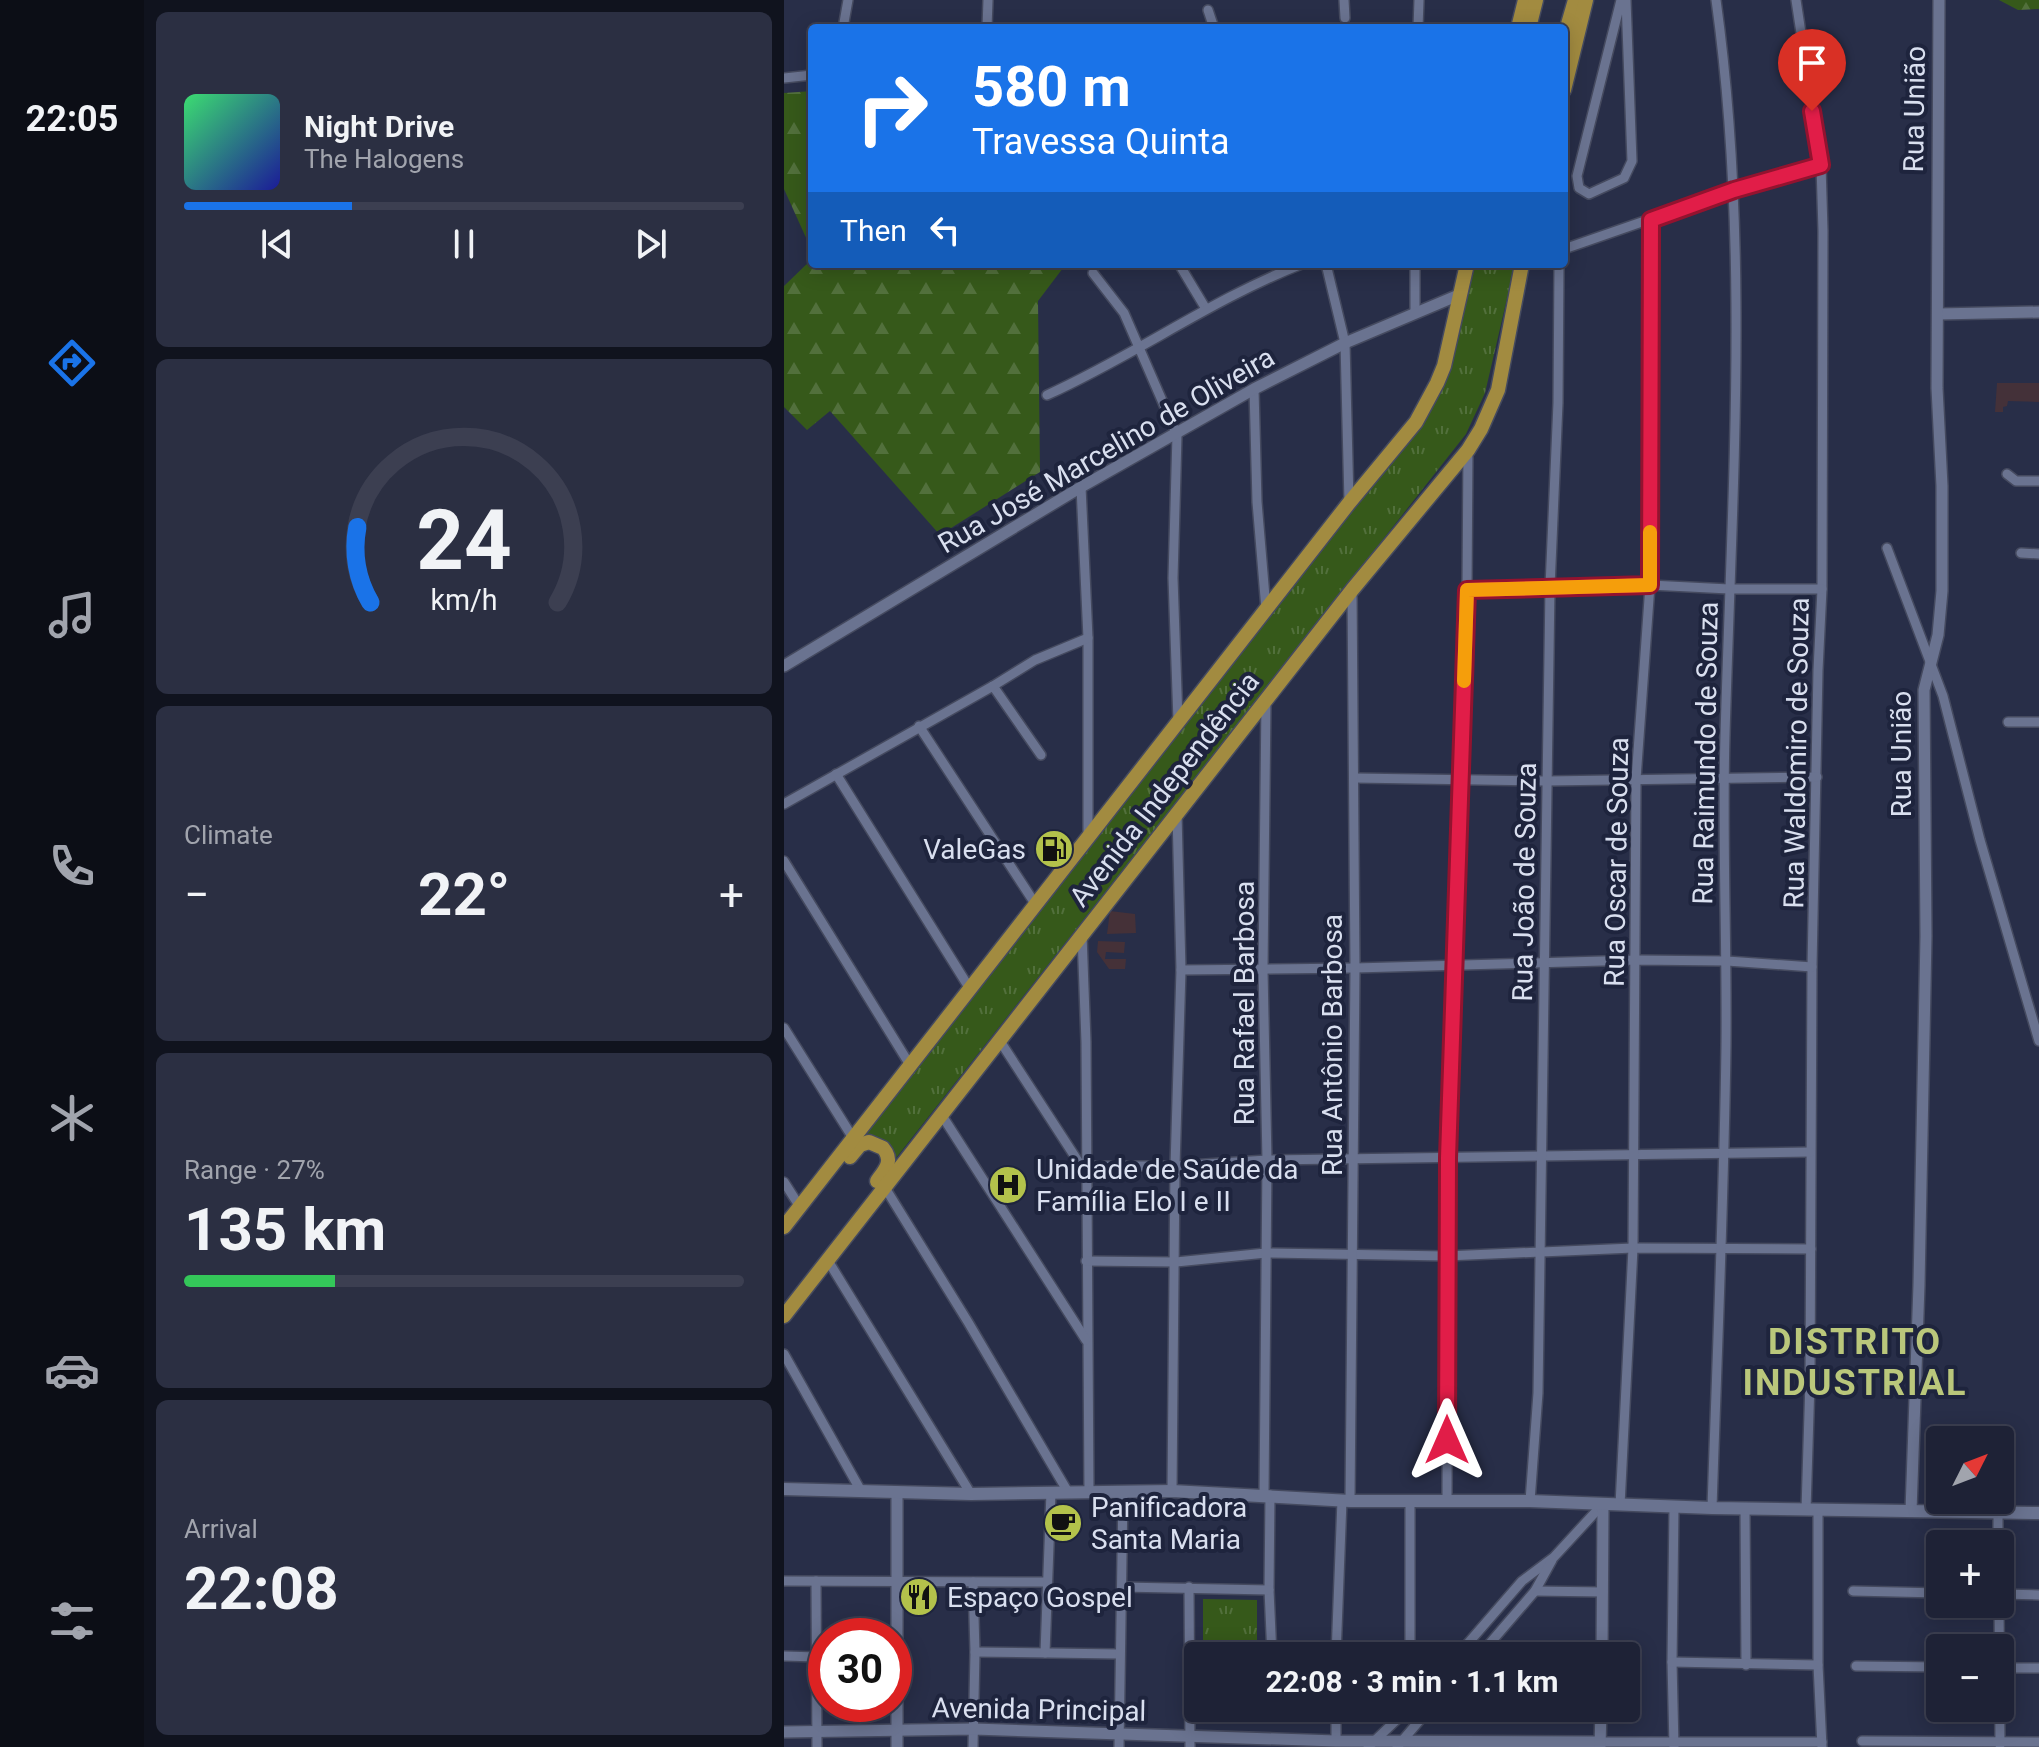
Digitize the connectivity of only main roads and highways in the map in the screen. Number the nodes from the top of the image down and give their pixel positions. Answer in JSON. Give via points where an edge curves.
{"nodes":[{"id":1,"x":1525,"y":0,"type":"edge"},
{"id":2,"x":1536,"y":0,"type":"edge"},
{"id":3,"x":1575,"y":0,"type":"edge"},
{"id":4,"x":1586,"y":0,"type":"edge"},
{"id":5,"x":1519,"y":24,"type":"edge"},
{"id":6,"x":1530,"y":24,"type":"edge"},
{"id":7,"x":1568,"y":24,"type":"edge"},
{"id":8,"x":1568,"y":74,"type":"edge"},
{"id":9,"x":1466,"y":268,"type":"edge"},
{"id":10,"x":1522,"y":268,"type":"edge"},
{"id":11,"x":784,"y":1227,"type":"edge"},
{"id":12,"x":784,"y":1240,"type":"edge"},
{"id":13,"x":808,"y":1284,"type":"junction"},
{"id":14,"x":784,"y":1316,"type":"edge"},
{"id":15,"x":784,"y":1489,"type":"edge"},
{"id":16,"x":2039,"y":1513,"type":"edge"}],
"edges":[{"from":1,"to":5,"type":"main road"},
{"from":2,"to":6,"type":"main road"},
{"from":3,"to":7,"type":"main road"},
{"from":4,"to":8,"type":"main road"},
{"from":9,"to":11,"type":"main road","name":"Avenida Independência","via":[[1444,366],[1416,422]]},
{"from":10,"to":13,"type":"main road","name":"Avenida Independência","via":[[1498,390],[1468,450],[1352,590]]},
{"from":12,"to":13,"type":"main road","via":[[860,1145],[869,1142],[883,1148],[887,1167],[820,1257]]},
{"from":13,"to":14,"type":"main road","name":"Avenida Independência"},
{"from":15,"to":16,"type":"main road","via":[[971,1494],[1172,1491],[1346,1501]]}]}
